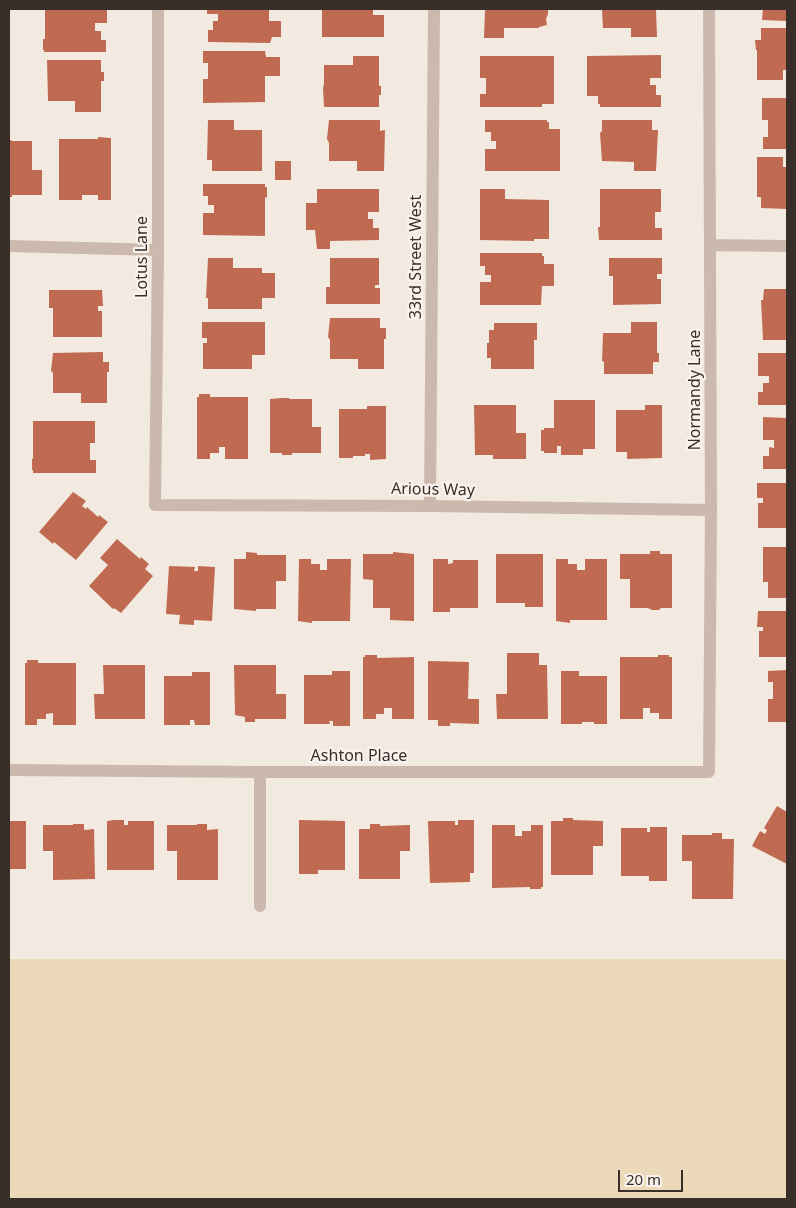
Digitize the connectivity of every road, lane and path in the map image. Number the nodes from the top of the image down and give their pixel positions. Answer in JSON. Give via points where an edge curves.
{"nodes":[{"id":1,"x":158,"y":9,"type":"edge"},
{"id":2,"x":434,"y":9,"type":"edge"},
{"id":3,"x":709,"y":9,"type":"edge"},
{"id":4,"x":711,"y":245,"type":"junction"},
{"id":5,"x":9,"y":246,"type":"edge"},
{"id":6,"x":787,"y":246,"type":"edge"},
{"id":7,"x":158,"y":250,"type":"junction"},
{"id":8,"x":155,"y":505,"type":"joint"},
{"id":9,"x":430,"y":506,"type":"junction"},
{"id":10,"x":711,"y":510,"type":"junction"},
{"id":11,"x":9,"y":770,"type":"edge"},
{"id":12,"x":260,"y":772,"type":"junction"},
{"id":13,"x":709,"y":772,"type":"joint"},
{"id":14,"x":260,"y":906,"type":"dead end"}],
"edges":[{"from":1,"to":7,"type":"street","name":"Lotus Lane"},
{"from":2,"to":9,"type":"street","name":"33rd Street West"},
{"from":3,"to":4,"type":"street","name":"Normandy Lane"},
{"from":4,"to":6,"type":"street"},
{"from":4,"to":10,"type":"street","name":"Normandy Lane"},
{"from":5,"to":7,"type":"street"},
{"from":7,"to":8,"type":"street","name":"Lotus Lane"},
{"from":8,"to":9,"type":"street","name":"Arious Way"},
{"from":9,"to":10,"type":"street","name":"Arious Way"},
{"from":10,"to":13,"type":"street","name":"Normandy Lane"},
{"from":11,"to":12,"type":"street","name":"Ashton Place"},
{"from":12,"to":13,"type":"street","name":"Ashton Place"},
{"from":12,"to":14,"type":"street"}]}
